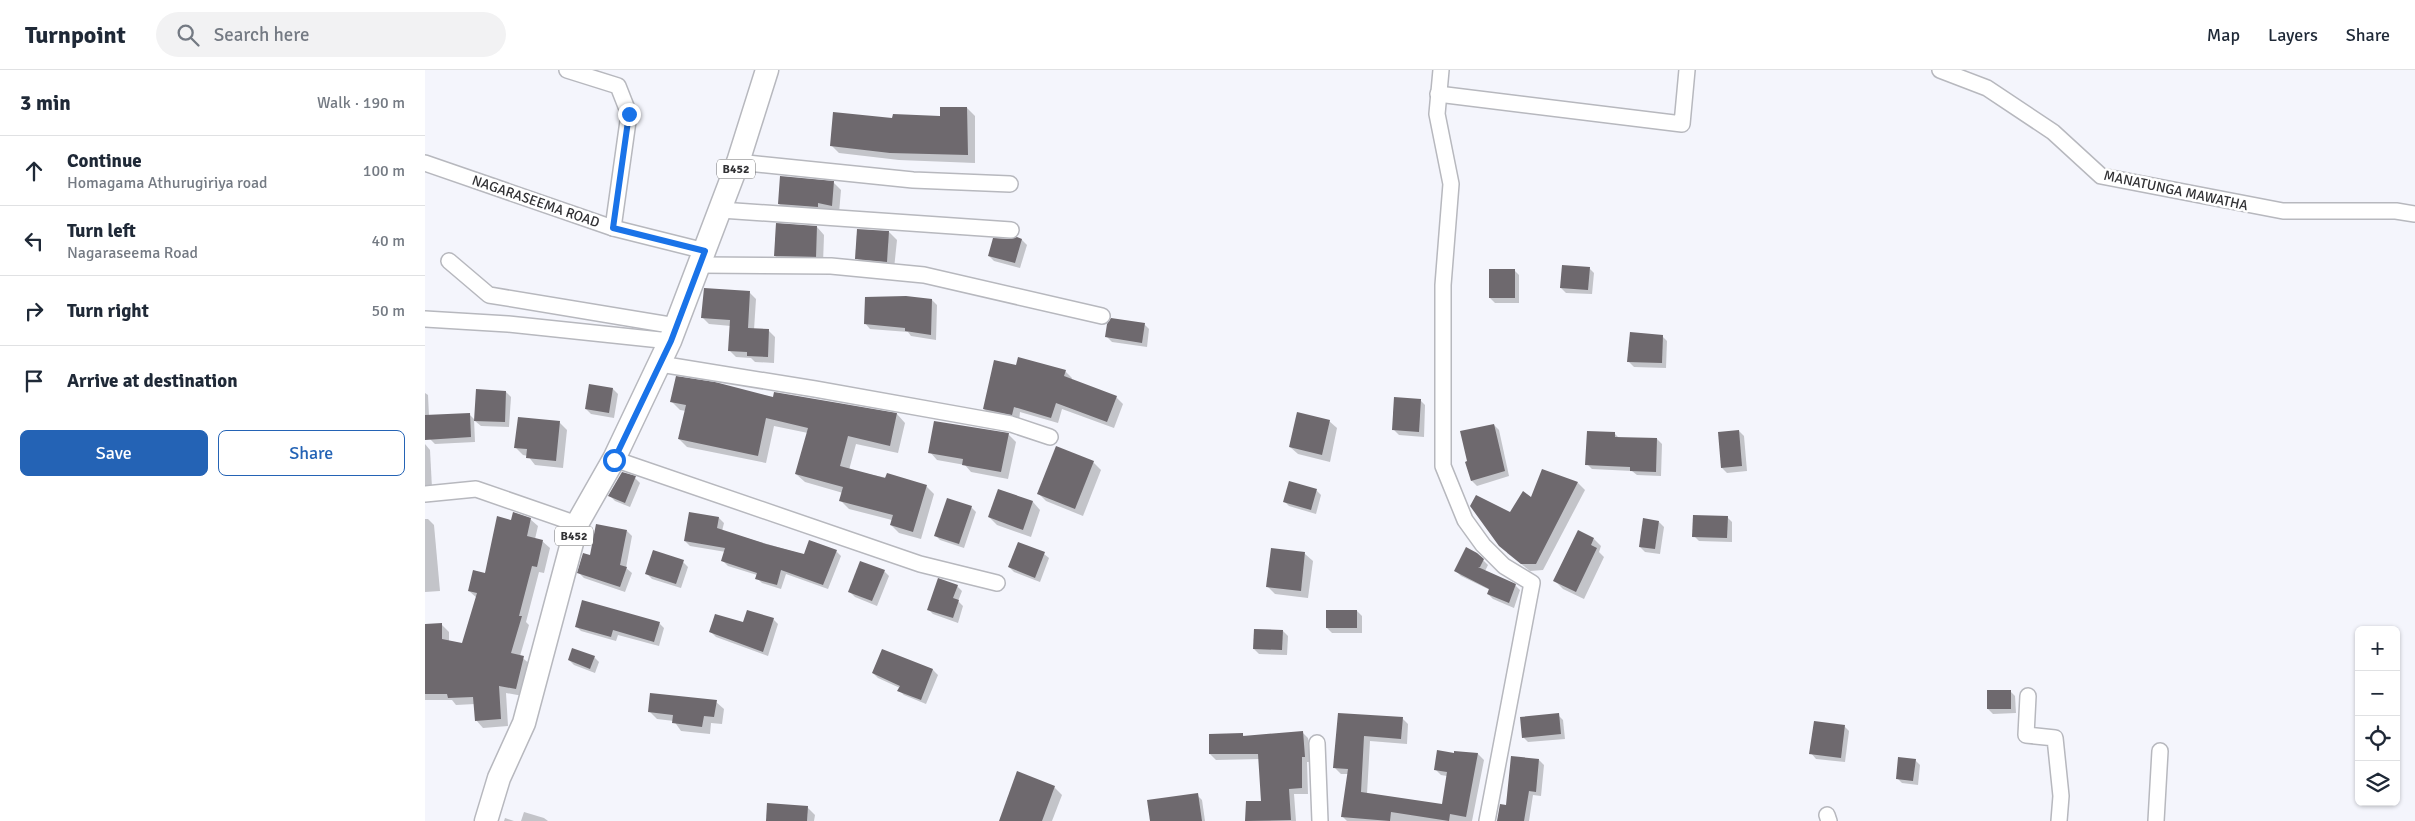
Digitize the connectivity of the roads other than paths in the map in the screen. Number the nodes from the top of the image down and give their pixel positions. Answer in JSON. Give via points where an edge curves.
{"nodes":[{"id":1,"x":567,"y":70,"type":"edge"},
{"id":2,"x":767,"y":70,"type":"edge"},
{"id":3,"x":1441,"y":70,"type":"edge"},
{"id":4,"x":1687,"y":70,"type":"edge"},
{"id":5,"x":1940,"y":70,"type":"edge"},
{"id":6,"x":1438,"y":94,"type":"junction"},
{"id":7,"x":738,"y":162,"type":"junction"},
{"id":8,"x":425,"y":163,"type":"edge"},
{"id":9,"x":1010,"y":184,"type":"dead end"},
{"id":10,"x":721,"y":210,"type":"junction"},
{"id":11,"x":2415,"y":214,"type":"edge"},
{"id":12,"x":613,"y":228,"type":"junction"},
{"id":13,"x":1011,"y":230,"type":"dead end"},
{"id":14,"x":703,"y":258,"type":"junction"},
{"id":15,"x":449,"y":261,"type":"dead end"},
{"id":16,"x":1102,"y":316,"type":"dead end"},
{"id":17,"x":425,"y":319,"type":"edge"},
{"id":18,"x":673,"y":333,"type":"junction"},
{"id":19,"x":660,"y":364,"type":"junction"},
{"id":20,"x":1051,"y":437,"type":"dead end"},
{"id":21,"x":614,"y":460,"type":"junction"},
{"id":22,"x":425,"y":494,"type":"edge"},
{"id":23,"x":577,"y":524,"type":"junction"},
{"id":24,"x":997,"y":583,"type":"dead end"},
{"id":25,"x":2028,"y":696,"type":"dead end"},
{"id":26,"x":1317,"y":742,"type":"dead end"},
{"id":27,"x":2161,"y":751,"type":"dead end"},
{"id":28,"x":486,"y":821,"type":"edge"},
{"id":29,"x":1320,"y":821,"type":"edge"},
{"id":30,"x":1487,"y":821,"type":"edge"},
{"id":31,"x":2059,"y":821,"type":"edge"},
{"id":32,"x":2156,"y":821,"type":"edge"}],
"edges":[{"from":1,"to":12,"type":"street","via":[[618,86],[629,114]]},
{"from":2,"to":7,"type":"main road","number":"B452"},
{"from":3,"to":6,"type":"street"},
{"from":4,"to":6,"type":"street","via":[[1682,124]]},
{"from":5,"to":11,"type":"street","name":"MANATUNGA MAWATHA","via":[[1987,88],[2045,126],[2101,176],[2283,211],[2396,211]]},
{"from":6,"to":30,"type":"street","via":[[1437,114],[1451,184],[1443,285],[1443,466],[1465,520],[1483,545],[1504,566],[1532,583]]},
{"from":7,"to":9,"type":"street","via":[[913,180]]},
{"from":7,"to":10,"type":"main road","number":"B452"},
{"from":8,"to":12,"type":"street","name":"NAGARASEEMA ROAD"},
{"from":10,"to":13,"type":"street"},
{"from":10,"to":14,"type":"main road","number":"B452"},
{"from":12,"to":14,"type":"street","name":"NAGARASEEMA ROAD"},
{"from":14,"to":16,"type":"street","name":"NAGARASEEMA ROAD","via":[[924,275]]},
{"from":14,"to":18,"type":"main road","number":"B452"},
{"from":15,"to":18,"type":"street","via":[[489,295]]},
{"from":17,"to":18,"type":"street"},
{"from":18,"to":19,"type":"main road","number":"B452"},
{"from":19,"to":20,"type":"street","via":[[1011,424]]},
{"from":19,"to":21,"type":"main road","number":"B452"},
{"from":21,"to":23,"type":"main road","number":"B452"},
{"from":21,"to":24,"type":"street","via":[[920,564]]},
{"from":22,"to":23,"type":"street","via":[[476,489]]},
{"from":23,"to":28,"type":"main road","number":"B452","via":[[524,723],[499,778]]},
{"from":25,"to":31,"type":"street","via":[[2026,735],[2055,738],[2061,796]]},
{"from":26,"to":29,"type":"street"},
{"from":27,"to":32,"type":"street"}]}
